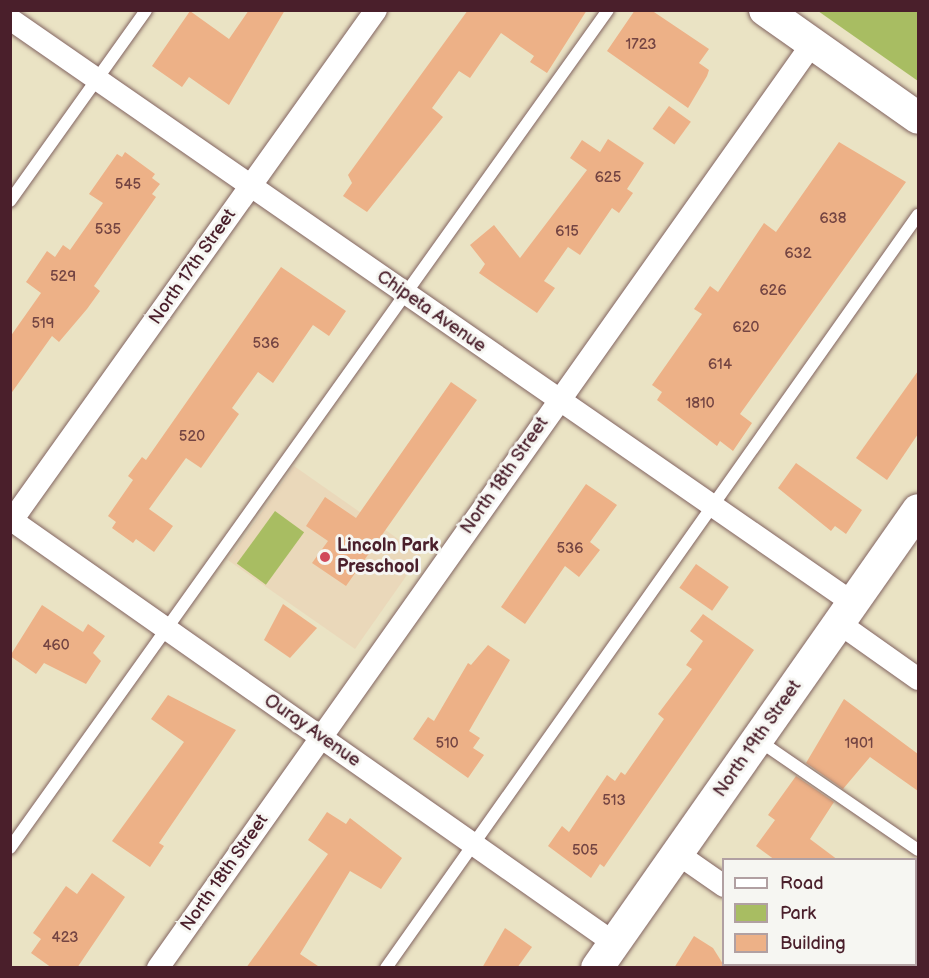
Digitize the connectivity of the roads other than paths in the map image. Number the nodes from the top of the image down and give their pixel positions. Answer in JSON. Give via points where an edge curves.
{"nodes":[{"id":1,"x":146,"y":10,"type":"edge"},
{"id":2,"x":376,"y":10,"type":"edge"},
{"id":3,"x":608,"y":10,"type":"edge"},
{"id":4,"x":765,"y":10,"type":"edge"},
{"id":5,"x":10,"y":19,"type":"edge"},
{"id":6,"x":812,"y":44,"type":"junction"},
{"id":7,"x":97,"y":79,"type":"junction"},
{"id":8,"x":918,"y":118,"type":"edge"},
{"id":9,"x":249,"y":187,"type":"junction"},
{"id":10,"x":10,"y":201,"type":"edge"},
{"id":11,"x":918,"y":215,"type":"edge"},
{"id":12,"x":403,"y":293,"type":"junction"},
{"id":13,"x":558,"y":400,"type":"junction"},
{"id":14,"x":711,"y":505,"type":"junction"},
{"id":15,"x":918,"y":510,"type":"edge"},
{"id":16,"x":11,"y":521,"type":"edge"},
{"id":17,"x":846,"y":613,"type":"junction"},
{"id":18,"x":166,"y":628,"type":"junction"},
{"id":19,"x":918,"y":679,"type":"edge"},
{"id":20,"x":321,"y":736,"type":"junction"},
{"id":21,"x":758,"y":740,"type":"junction"},
{"id":22,"x":474,"y":844,"type":"junction"},
{"id":23,"x":10,"y":848,"type":"edge"},
{"id":24,"x":918,"y":850,"type":"edge"},
{"id":25,"x":678,"y":854,"type":"junction"},
{"id":26,"x":722,"y":885,"type":"edge"},
{"id":27,"x":606,"y":955,"type":"edge"},
{"id":28,"x":158,"y":968,"type":"edge"},
{"id":29,"x":386,"y":968,"type":"edge"}],
"edges":[{"from":1,"to":7,"type":"lane"},
{"from":2,"to":9,"type":"street","name":"North 17th Street"},
{"from":3,"to":12,"type":"lane"},
{"from":4,"to":6,"type":"street"},
{"from":5,"to":7,"type":"street","name":"Chipeta Avenue"},
{"from":6,"to":8,"type":"street"},
{"from":6,"to":13,"type":"street","name":"North 18th Street"},
{"from":7,"to":9,"type":"street","name":"Chipeta Avenue"},
{"from":7,"to":10,"type":"lane"},
{"from":9,"to":12,"type":"street","name":"Chipeta Avenue"},
{"from":9,"to":16,"type":"street","name":"North 17th Street"},
{"from":11,"to":14,"type":"lane"},
{"from":12,"to":13,"type":"street","name":"Chipeta Avenue"},
{"from":12,"to":18,"type":"lane"},
{"from":13,"to":14,"type":"street","name":"Chipeta Avenue"},
{"from":13,"to":20,"type":"street","name":"North 18th Street"},
{"from":14,"to":17,"type":"street","name":"Chipeta Avenue"},
{"from":14,"to":22,"type":"lane"},
{"from":15,"to":17,"type":"street","name":"North 19th Street"},
{"from":16,"to":18,"type":"street","name":"Ouray Avenue"},
{"from":17,"to":19,"type":"street","name":"Chipeta Avenue"},
{"from":17,"to":21,"type":"street","name":"North 19th Street"},
{"from":18,"to":20,"type":"street","name":"Ouray Avenue"},
{"from":18,"to":23,"type":"lane"},
{"from":20,"to":22,"type":"street","name":"Ouray Avenue"},
{"from":20,"to":28,"type":"street","name":"North 18th Street"},
{"from":21,"to":24,"type":"lane"},
{"from":21,"to":25,"type":"street","name":"North 19th Street"},
{"from":22,"to":27,"type":"street","name":"Ouray Avenue"},
{"from":22,"to":29,"type":"lane"},
{"from":25,"to":26,"type":"street"},
{"from":25,"to":27,"type":"street","name":"North 19th Street"}]}
